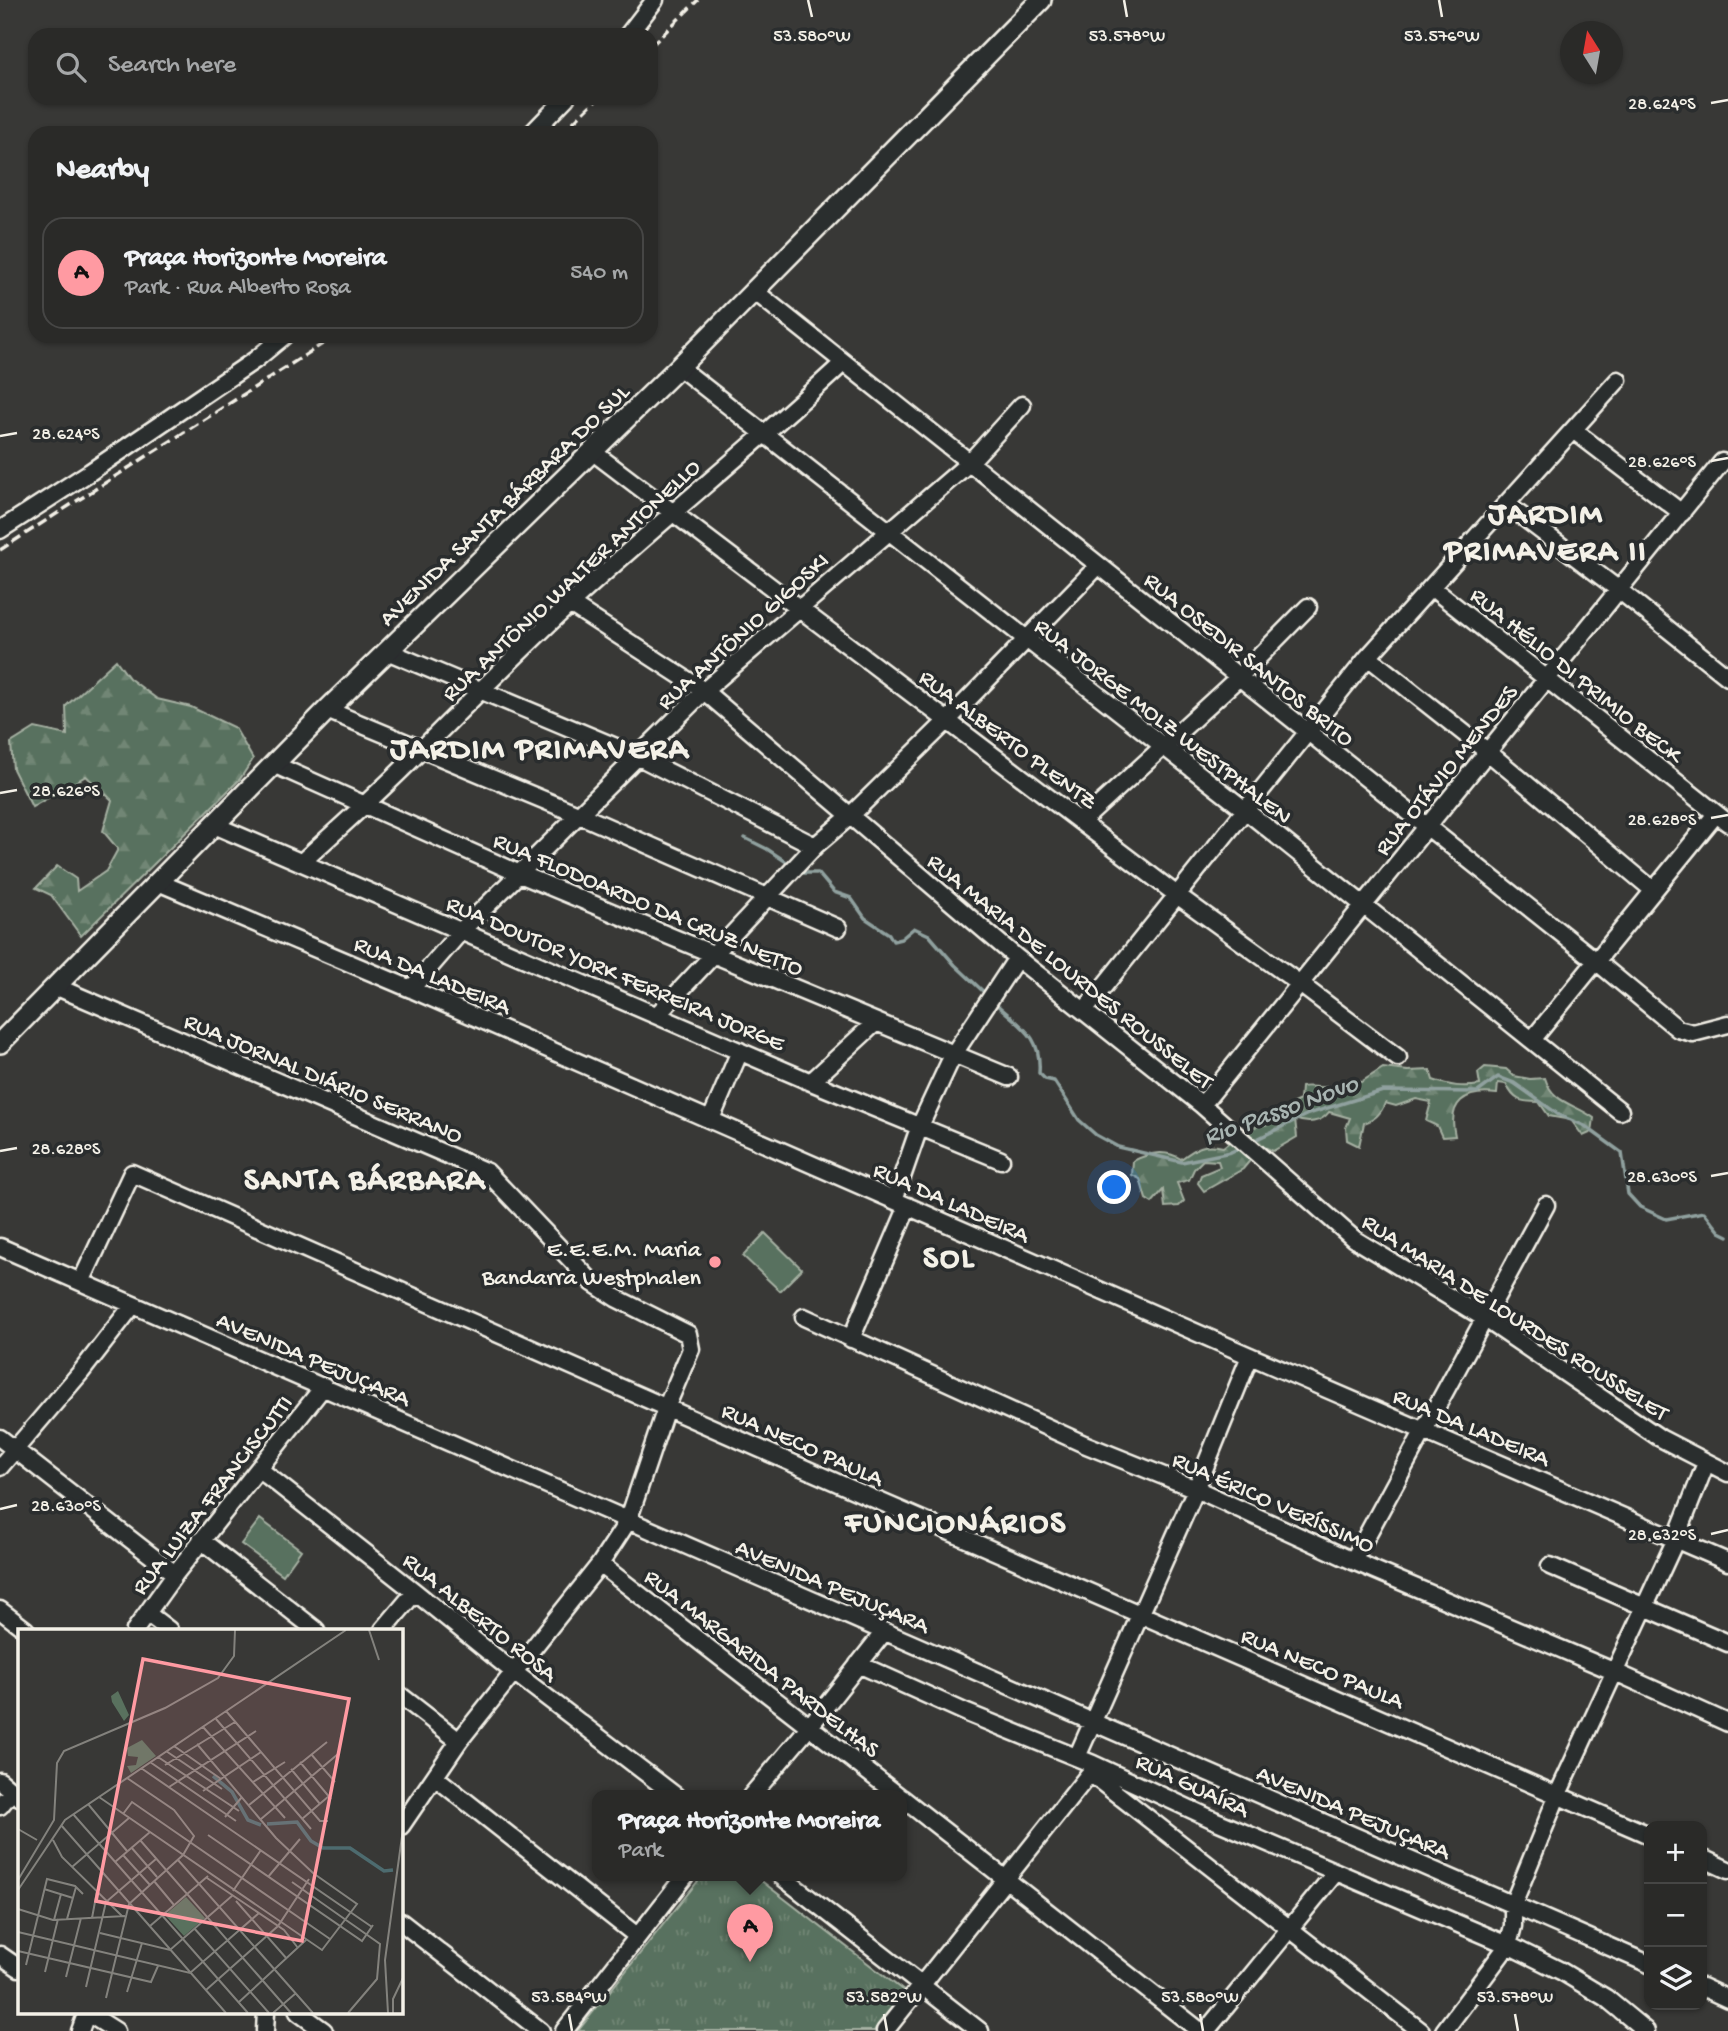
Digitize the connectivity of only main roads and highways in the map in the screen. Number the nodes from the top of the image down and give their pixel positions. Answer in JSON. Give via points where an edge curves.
{"nodes":[{"id":1,"x":1041,"y":0,"type":"edge"},
{"id":2,"x":0,"y":1043,"type":"edge"}],
"edges":[{"from":1,"to":2,"type":"main road","name":"AVENIDA SANTA BÁRBARA DO SUL","via":[[679,367],[273,764]]}]}
